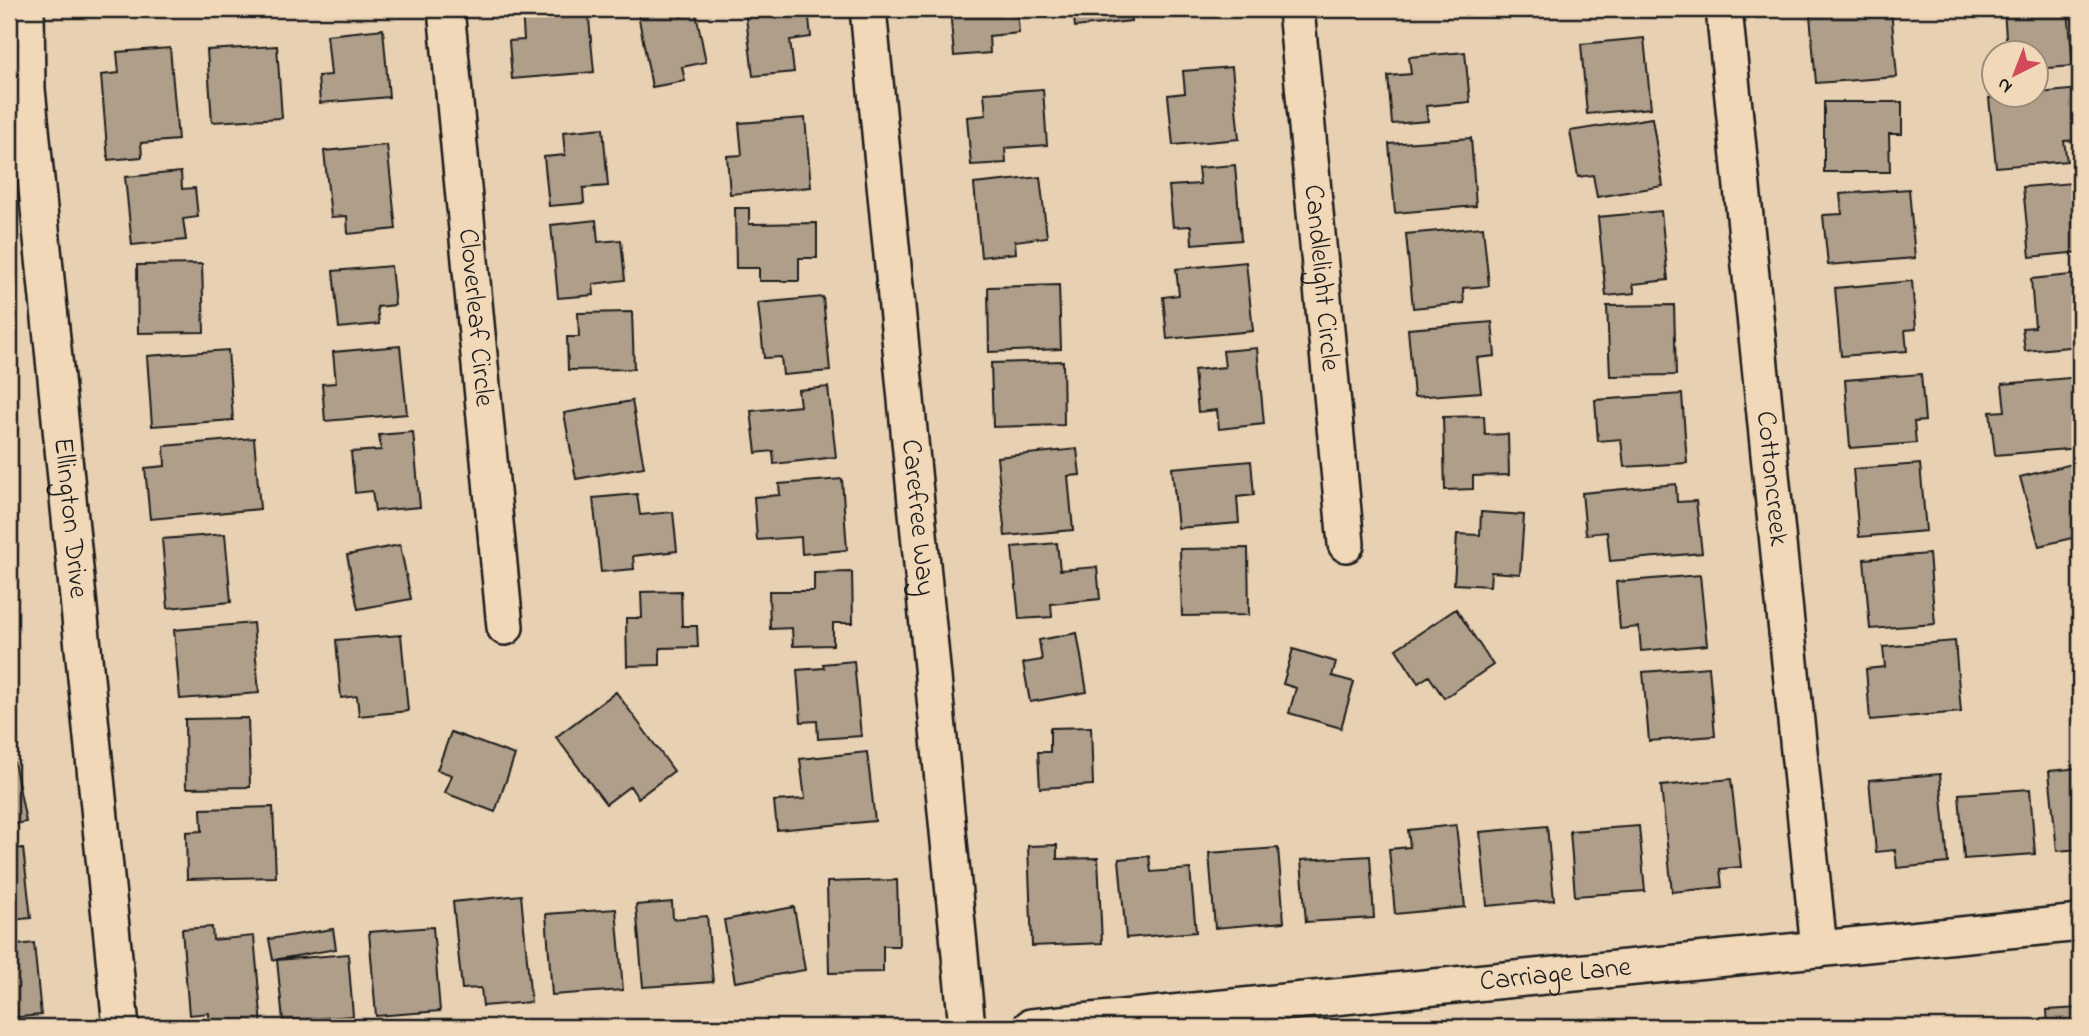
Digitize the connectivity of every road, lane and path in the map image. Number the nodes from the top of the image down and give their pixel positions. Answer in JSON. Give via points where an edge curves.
{"nodes":[{"id":1,"x":26,"y":9,"type":"edge"},
{"id":2,"x":446,"y":9,"type":"edge"},
{"id":3,"x":868,"y":9,"type":"edge"},
{"id":4,"x":1296,"y":9,"type":"edge"},
{"id":5,"x":1724,"y":9,"type":"edge"},
{"id":6,"x":1346,"y":544,"type":"dead end"},
{"id":7,"x":505,"y":627,"type":"dead end"},
{"id":8,"x":2080,"y":923,"type":"edge"},
{"id":9,"x":1819,"y":949,"type":"junction"},
{"id":10,"x":121,"y":1027,"type":"edge"},
{"id":11,"x":967,"y":1027,"type":"edge"},
{"id":12,"x":1031,"y":1027,"type":"edge"}],
"edges":[{"from":1,"to":10,"type":"street","name":"Ellington Drive","via":[[27,89]]},
{"from":2,"to":7,"type":"street","name":"Cloverleaf Circle"},
{"from":3,"to":11,"type":"street","name":"Carefree Way"},
{"from":4,"to":6,"type":"street","name":"Candlelight Circle"},
{"from":5,"to":9,"type":"street","name":"Cottoncreek"},
{"from":8,"to":9,"type":"street","name":"Carriage Lane"},
{"from":9,"to":12,"type":"street","name":"Carriage Lane"}]}
